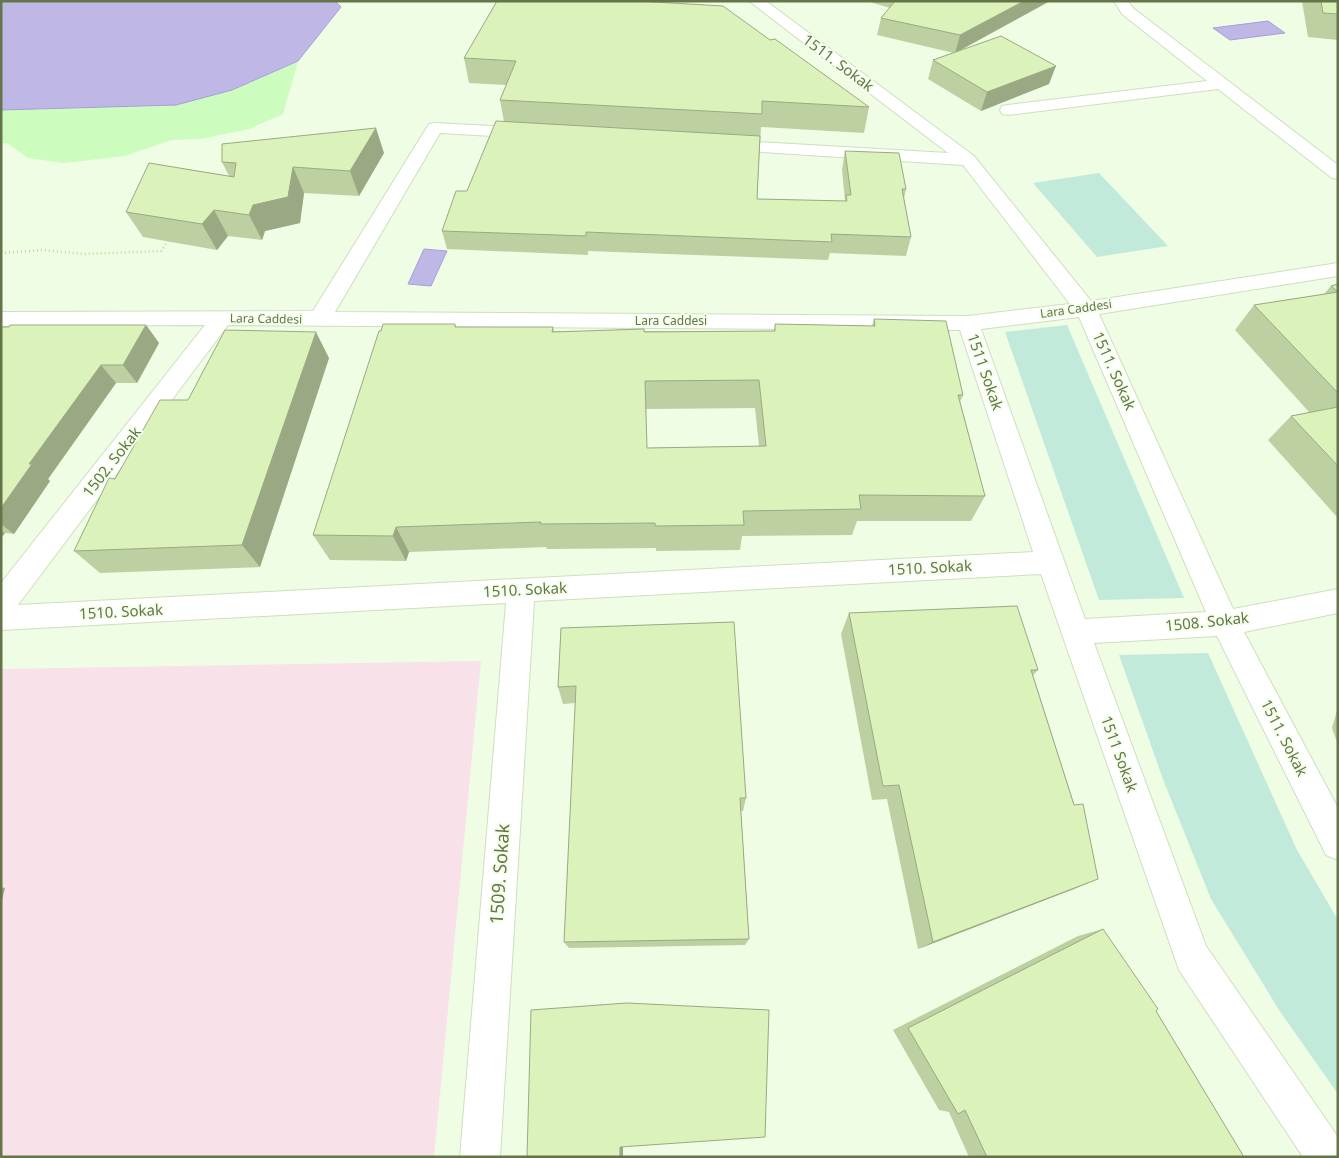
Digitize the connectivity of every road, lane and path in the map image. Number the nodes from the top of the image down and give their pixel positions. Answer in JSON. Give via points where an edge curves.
{"nodes":[{"id":1,"x":756,"y":1,"type":"edge"},
{"id":2,"x":1121,"y":1,"type":"edge"},
{"id":3,"x":1223,"y":84,"type":"junction"},
{"id":4,"x":1008,"y":110,"type":"dead end"},
{"id":5,"x":544,"y":134,"type":"edge"},
{"id":6,"x":702,"y":144,"type":"edge"},
{"id":7,"x":968,"y":160,"type":"junction"},
{"id":8,"x":1338,"y":174,"type":"edge"},
{"id":9,"x":168,"y":242,"type":"edge"},
{"id":10,"x":1,"y":253,"type":"edge"},
{"id":11,"x":1338,"y":270,"type":"edge"},
{"id":12,"x":1086,"y":309,"type":"junction"},
{"id":13,"x":222,"y":318,"type":"junction"},
{"id":14,"x":1,"y":319,"type":"edge"},
{"id":15,"x":319,"y":320,"type":"junction"},
{"id":16,"x":968,"y":323,"type":"junction"},
{"id":17,"x":1050,"y":562,"type":"junction"},
{"id":18,"x":521,"y":591,"type":"junction"},
{"id":19,"x":1338,"y":601,"type":"edge"},
{"id":20,"x":1,"y":606,"type":"edge"},
{"id":21,"x":1,"y":618,"type":"edge"},
{"id":22,"x":1225,"y":623,"type":"junction"},
{"id":23,"x":1074,"y":632,"type":"junction"},
{"id":24,"x":1338,"y":844,"type":"edge"},
{"id":25,"x":480,"y":1157,"type":"edge"},
{"id":26,"x":1327,"y":1157,"type":"edge"}],
"edges":[{"from":1,"to":7,"type":"street","name":"1511. Sokak"},
{"from":2,"to":3,"type":"street","via":[[1127,11]]},
{"from":3,"to":4,"type":"street"},
{"from":3,"to":8,"type":"street"},
{"from":5,"to":15,"type":"street","via":[[435,128]]},
{"from":6,"to":7,"type":"street"},
{"from":7,"to":12,"type":"street","name":"1511. Sokak"},
{"from":9,"to":10,"type":"path","via":[[161,251]]},
{"from":11,"to":12,"type":"street","name":"Lara Caddesi"},
{"from":12,"to":16,"type":"street","name":"Lara Caddesi"},
{"from":12,"to":22,"type":"street","name":"1511. Sokak"},
{"from":13,"to":14,"type":"street","name":"Lara Caddesi"},
{"from":13,"to":15,"type":"street","name":"Lara Caddesi"},
{"from":13,"to":20,"type":"street","name":"1502. Sokak"},
{"from":15,"to":16,"type":"street","name":"Lara Caddesi"},
{"from":16,"to":17,"type":"street","name":"1511 Sokak"},
{"from":17,"to":18,"type":"street","name":"1510. Sokak"},
{"from":17,"to":23,"type":"street","name":"1511 Sokak"},
{"from":18,"to":21,"type":"street","name":"1510. Sokak"},
{"from":18,"to":25,"type":"street","name":"1509. Sokak"},
{"from":19,"to":22,"type":"street","name":"1508. Sokak"},
{"from":22,"to":23,"type":"street","name":"1508. Sokak"},
{"from":22,"to":24,"type":"street","name":"1511. Sokak"},
{"from":23,"to":26,"type":"street","name":"1511 Sokak","via":[[1192,957]]}]}
